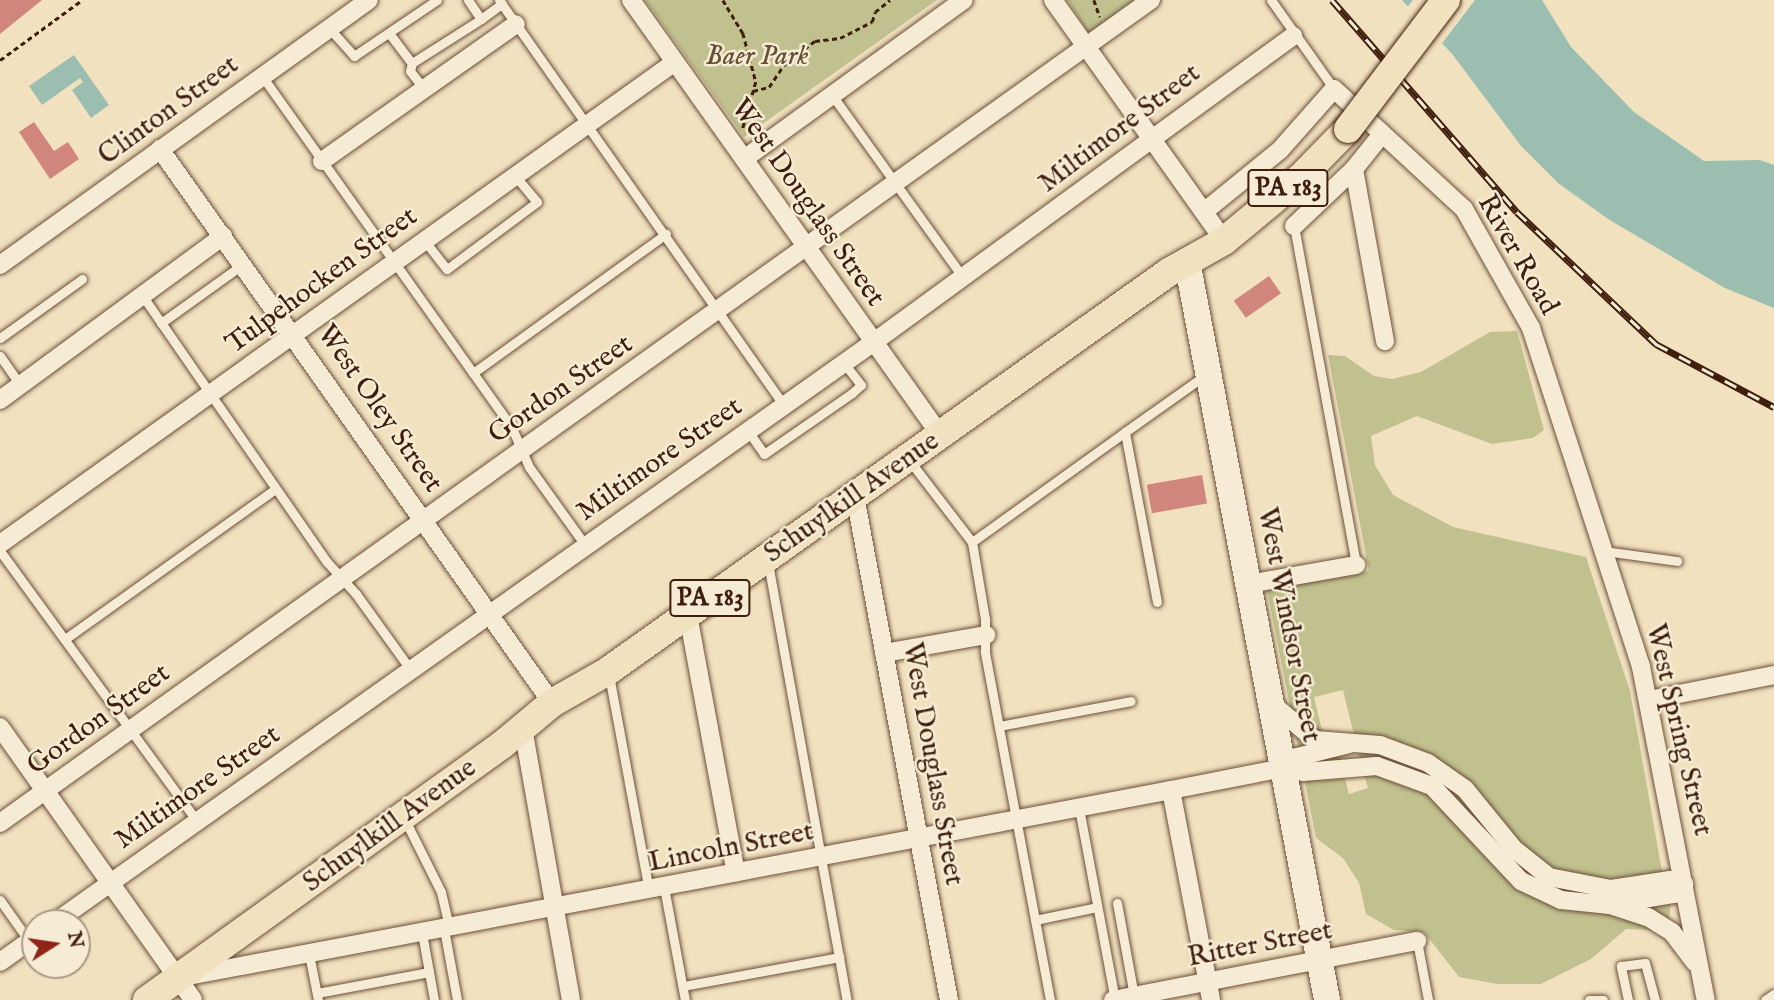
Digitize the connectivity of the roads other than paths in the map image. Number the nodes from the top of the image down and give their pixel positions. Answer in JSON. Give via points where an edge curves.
{"nodes":[{"id":1,"x":369,"y":0,"type":"edge"},
{"id":2,"x":437,"y":0,"type":"edge"},
{"id":3,"x":468,"y":0,"type":"edge"},
{"id":4,"x":631,"y":0,"type":"edge"},
{"id":5,"x":964,"y":0,"type":"edge"},
{"id":6,"x":1053,"y":0,"type":"edge"},
{"id":7,"x":1151,"y":0,"type":"edge"},
{"id":8,"x":1271,"y":0,"type":"edge"},
{"id":9,"x":1446,"y":0,"type":"edge"},
{"id":10,"x":500,"y":2,"type":"edge"},
{"id":11,"x":481,"y":19,"type":"junction"},
{"id":12,"x":516,"y":24,"type":"junction"},
{"id":13,"x":329,"y":28,"type":"junction"},
{"id":14,"x":389,"y":33,"type":"junction"},
{"id":15,"x":1293,"y":36,"type":"junction"},
{"id":16,"x":1087,"y":48,"type":"junction"},
{"id":17,"x":675,"y":62,"type":"junction"},
{"id":18,"x":412,"y":63,"type":"junction"},
{"id":19,"x":262,"y":76,"type":"junction"},
{"id":20,"x":424,"y":89,"type":"junction"},
{"id":21,"x":1334,"y":89,"type":"junction"},
{"id":22,"x":832,"y":95,"type":"junction"},
{"id":23,"x":587,"y":124,"type":"junction"},
{"id":24,"x":1382,"y":134,"type":"junction"},
{"id":25,"x":1153,"y":138,"type":"junction"},
{"id":26,"x":160,"y":149,"type":"junction"},
{"id":27,"x":740,"y":154,"type":"junction"},
{"id":28,"x":322,"y":161,"type":"junction"},
{"id":29,"x":1354,"y":169,"type":"junction"},
{"id":30,"x":515,"y":176,"type":"junction"},
{"id":31,"x":897,"y":185,"type":"junction"},
{"id":32,"x":1214,"y":224,"type":"junction"},
{"id":33,"x":1294,"y":226,"type":"joint"},
{"id":34,"x":666,"y":234,"type":"junction"},
{"id":35,"x":223,"y":236,"type":"junction"},
{"id":36,"x":424,"y":240,"type":"junction"},
{"id":37,"x":808,"y":249,"type":"junction"},
{"id":38,"x":1187,"y":261,"type":"junction"},
{"id":39,"x":394,"y":262,"type":"junction"},
{"id":40,"x":243,"y":264,"type":"junction"},
{"id":41,"x":0,"y":265,"type":"edge"},
{"id":42,"x":963,"y":277,"type":"junction"},
{"id":43,"x":82,"y":279,"type":"dead end"},
{"id":44,"x":144,"y":298,"type":"junction"},
{"id":45,"x":719,"y":311,"type":"junction"},
{"id":46,"x":160,"y":323,"type":"junction"},
{"id":47,"x":293,"y":334,"type":"junction"},
{"id":48,"x":0,"y":338,"type":"edge"},
{"id":49,"x":1385,"y":341,"type":"dead end"},
{"id":50,"x":874,"y":342,"type":"junction"},
{"id":51,"x":0,"y":356,"type":"edge"},
{"id":52,"x":844,"y":362,"type":"junction"},
{"id":53,"x":473,"y":373,"type":"junction"},
{"id":54,"x":1208,"y":373,"type":"junction"},
{"id":55,"x":21,"y":386,"type":"junction"},
{"id":56,"x":208,"y":395,"type":"junction"},
{"id":57,"x":0,"y":400,"type":"edge"},
{"id":58,"x":785,"y":405,"type":"junction"},
{"id":59,"x":747,"y":431,"type":"junction"},
{"id":60,"x":1125,"y":432,"type":"junction"},
{"id":61,"x":941,"y":436,"type":"junction"},
{"id":62,"x":522,"y":451,"type":"junction"},
{"id":63,"x":909,"y":459,"type":"junction"},
{"id":64,"x":1581,"y":476,"type":"joint"},
{"id":65,"x":275,"y":489,"type":"junction"},
{"id":66,"x":855,"y":496,"type":"junction"},
{"id":67,"x":425,"y":519,"type":"junction"},
{"id":68,"x":972,"y":542,"type":"junction"},
{"id":69,"x":0,"y":544,"type":"edge"},
{"id":70,"x":585,"y":545,"type":"junction"},
{"id":71,"x":0,"y":551,"type":"edge"},
{"id":72,"x":1604,"y":551,"type":"junction"},
{"id":73,"x":767,"y":558,"type":"junction"},
{"id":74,"x":1677,"y":561,"type":"dead end"},
{"id":75,"x":1356,"y":565,"type":"joint"},
{"id":76,"x":342,"y":579,"type":"junction"},
{"id":77,"x":1248,"y":584,"type":"junction"},
{"id":78,"x":1157,"y":602,"type":"dead end"},
{"id":79,"x":490,"y":613,"type":"junction"},
{"id":80,"x":688,"y":615,"type":"junction"},
{"id":81,"x":986,"y":635,"type":"junction"},
{"id":82,"x":65,"y":639,"type":"junction"},
{"id":83,"x":884,"y":653,"type":"junction"},
{"id":84,"x":411,"y":669,"type":"junction"},
{"id":85,"x":608,"y":671,"type":"junction"},
{"id":86,"x":1774,"y":676,"type":"edge"},
{"id":87,"x":1649,"y":700,"type":"junction"},
{"id":88,"x":1131,"y":701,"type":"dead end"},
{"id":89,"x":552,"y":703,"type":"junction"},
{"id":90,"x":1272,"y":704,"type":"junction"},
{"id":91,"x":999,"y":726,"type":"junction"},
{"id":92,"x":0,"y":727,"type":"edge"},
{"id":93,"x":523,"y":728,"type":"junction"},
{"id":94,"x":131,"y":730,"type":"junction"},
{"id":95,"x":1349,"y":744,"type":"junction"},
{"id":96,"x":1288,"y":766,"type":"junction"},
{"id":97,"x":1171,"y":790,"type":"junction"},
{"id":98,"x":45,"y":791,"type":"junction"},
{"id":99,"x":1079,"y":808,"type":"junction"},
{"id":100,"x":403,"y":817,"type":"junction"},
{"id":101,"x":1017,"y":820,"type":"junction"},
{"id":102,"x":197,"y":821,"type":"junction"},
{"id":103,"x":0,"y":824,"type":"edge"},
{"id":104,"x":919,"y":839,"type":"junction"},
{"id":105,"x":821,"y":857,"type":"junction"},
{"id":106,"x":736,"y":873,"type":"junction"},
{"id":107,"x":110,"y":883,"type":"junction"},
{"id":108,"x":1681,"y":885,"type":"junction"},
{"id":109,"x":656,"y":889,"type":"junction"},
{"id":110,"x":0,"y":900,"type":"edge"},
{"id":111,"x":1117,"y":903,"type":"dead end"},
{"id":112,"x":1610,"y":905,"type":"junction"},
{"id":113,"x":1097,"y":907,"type":"junction"},
{"id":114,"x":554,"y":908,"type":"junction"},
{"id":115,"x":74,"y":909,"type":"edge"},
{"id":116,"x":1035,"y":919,"type":"junction"},
{"id":117,"x":21,"y":926,"type":"edge"},
{"id":118,"x":446,"y":928,"type":"junction"},
{"id":119,"x":422,"y":933,"type":"junction"},
{"id":120,"x":1417,"y":941,"type":"joint"},
{"id":121,"x":21,"y":947,"type":"edge"},
{"id":122,"x":309,"y":954,"type":"junction"},
{"id":123,"x":839,"y":957,"type":"junction"},
{"id":124,"x":1319,"y":960,"type":"junction"},
{"id":125,"x":0,"y":961,"type":"edge"},
{"id":126,"x":1698,"y":965,"type":"junction"},
{"id":127,"x":429,"y":972,"type":"junction"},
{"id":128,"x":1207,"y":981,"type":"junction"},
{"id":129,"x":682,"y":986,"type":"junction"},
{"id":130,"x":185,"y":989,"type":"edge"},
{"id":131,"x":1774,"y":994,"type":"edge"},
{"id":132,"x":1134,"y":996,"type":"junction"},
{"id":133,"x":317,"y":997,"type":"edge"},
{"id":134,"x":1702,"y":999,"type":"edge"},
{"id":135,"x":148,"y":1000,"type":"edge"},
{"id":136,"x":434,"y":1000,"type":"edge"},
{"id":137,"x":457,"y":1000,"type":"edge"},
{"id":138,"x":571,"y":1000,"type":"edge"},
{"id":139,"x":685,"y":1000,"type":"edge"},
{"id":140,"x":847,"y":1000,"type":"edge"},
{"id":141,"x":949,"y":1000,"type":"edge"},
{"id":142,"x":1050,"y":1000,"type":"edge"},
{"id":143,"x":1114,"y":1000,"type":"edge"},
{"id":144,"x":1211,"y":1000,"type":"edge"},
{"id":145,"x":1327,"y":1000,"type":"edge"},
{"id":146,"x":1428,"y":1000,"type":"edge"},
{"id":147,"x":1589,"y":1000,"type":"edge"},
{"id":148,"x":1603,"y":1000,"type":"edge"},
{"id":149,"x":1628,"y":1000,"type":"edge"},
{"id":150,"x":1655,"y":1000,"type":"edge"},
{"id":151,"x":1765,"y":1000,"type":"edge"}],
"edges":[{"from":1,"to":13,"type":"street","name":"Clinton Street"},
{"from":2,"to":14,"type":"lane"},
{"from":3,"to":11,"type":"lane"},
{"from":4,"to":17,"type":"street","name":"West Douglass Street"},
{"from":5,"to":22,"type":"street"},
{"from":6,"to":16,"type":"street"},
{"from":7,"to":16,"type":"street","name":"Gordon Street"},
{"from":8,"to":15,"type":"lane","name":"River Road"},
{"from":9,"to":32,"type":"main road","name":"Schuylkill Avenue","number":"PA 183","bridge":true,"via":[[1348,129],[1301,177]]},
{"from":10,"to":11,"type":"lane"},
{"from":10,"to":12,"type":"lane"},
{"from":11,"to":18,"type":"lane"},
{"from":12,"to":20,"type":"street"},
{"from":12,"to":23,"type":"lane"},
{"from":13,"to":14,"type":"lane","via":[[354,56]]},
{"from":13,"to":19,"type":"street","name":"Clinton Street"},
{"from":14,"to":18,"type":"lane"},
{"from":15,"to":21,"type":"lane","name":"River Road"},
{"from":15,"to":25,"type":"street","name":"Miltimore Street"},
{"from":16,"to":25,"type":"street"},
{"from":16,"to":31,"type":"street","name":"Gordon Street"},
{"from":17,"to":23,"type":"street","name":"Tulpehocken Street"},
{"from":17,"to":27,"type":"street","name":"West Douglass Street"},
{"from":18,"to":20,"type":"lane","via":[[410,71]]},
{"from":19,"to":26,"type":"street","name":"Clinton Street"},
{"from":19,"to":28,"type":"lane"},
{"from":20,"to":28,"type":"street"},
{"from":21,"to":24,"type":"street","name":"River Road"},
{"from":21,"to":32,"type":"street","name":"Schuylkill Avenue"},
{"from":22,"to":27,"type":"street"},
{"from":22,"to":31,"type":"lane"},
{"from":23,"to":30,"type":"street","name":"Tulpehocken Street"},
{"from":23,"to":34,"type":"lane"},
{"from":24,"to":29,"type":"street"},
{"from":24,"to":64,"type":"street","name":"River Road","via":[[1451,194],[1477,230],[1531,328]]},
{"from":25,"to":32,"type":"street"},
{"from":25,"to":42,"type":"street","name":"Miltimore Street"},
{"from":26,"to":35,"type":"street","name":"West Oley Street"},
{"from":26,"to":41,"type":"street","name":"Clinton Street"},
{"from":27,"to":37,"type":"street","name":"West Douglass Street"},
{"from":28,"to":39,"type":"lane"},
{"from":29,"to":33,"type":"street"},
{"from":29,"to":49,"type":"street"},
{"from":30,"to":36,"type":"street","name":"Tulpehocken Street"},
{"from":30,"to":36,"type":"lane","via":[[537,202],[447,270]]},
{"from":31,"to":37,"type":"street","name":"Gordon Street"},
{"from":31,"to":42,"type":"lane"},
{"from":32,"to":38,"type":"main road","name":"Schuylkill Avenue","number":"PA 183"},
{"from":33,"to":75,"type":"lane"},
{"from":34,"to":45,"type":"lane"},
{"from":34,"to":53,"type":"lane"},
{"from":35,"to":40,"type":"street","name":"West Oley Street"},
{"from":35,"to":44,"type":"street"},
{"from":36,"to":39,"type":"street","name":"Tulpehocken Street"},
{"from":37,"to":45,"type":"street","name":"Gordon Street"},
{"from":37,"to":50,"type":"street","name":"West Douglass Street"},
{"from":38,"to":54,"type":"main road","name":"West Windsor Street"},
{"from":38,"to":61,"type":"main road","name":"Schuylkill Avenue","number":"PA 183"},
{"from":39,"to":47,"type":"street","name":"Tulpehocken Street"},
{"from":39,"to":53,"type":"lane"},
{"from":40,"to":46,"type":"lane"},
{"from":40,"to":47,"type":"street","name":"West Oley Street"},
{"from":42,"to":50,"type":"street","name":"Miltimore Street"},
{"from":43,"to":48,"type":"lane"},
{"from":44,"to":46,"type":"lane"},
{"from":44,"to":55,"type":"street"},
{"from":45,"to":58,"type":"lane"},
{"from":45,"to":62,"type":"street","name":"Gordon Street"},
{"from":46,"to":56,"type":"lane"},
{"from":47,"to":56,"type":"street","name":"Tulpehocken Street"},
{"from":47,"to":67,"type":"street","name":"West Oley Street"},
{"from":50,"to":52,"type":"street","name":"Miltimore Street"},
{"from":50,"to":61,"type":"street","name":"West Douglass Street"},
{"from":51,"to":55,"type":"lane"},
{"from":52,"to":58,"type":"street","name":"Miltimore Street"},
{"from":52,"to":59,"type":"lane","via":[[860,385],[819,416],[764,454]]},
{"from":53,"to":62,"type":"lane","via":[[512,428]]},
{"from":54,"to":60,"type":"lane"},
{"from":54,"to":77,"type":"main road","name":"West Windsor Street"},
{"from":55,"to":57,"type":"street"},
{"from":56,"to":65,"type":"lane"},
{"from":56,"to":69,"type":"street","name":"Tulpehocken Street"},
{"from":58,"to":59,"type":"street","name":"Miltimore Street"},
{"from":59,"to":70,"type":"street","name":"Miltimore Street"},
{"from":60,"to":68,"type":"lane"},
{"from":60,"to":78,"type":"lane"},
{"from":61,"to":63,"type":"main road","name":"Schuylkill Avenue","number":"PA 183"},
{"from":62,"to":67,"type":"street","name":"Gordon Street"},
{"from":62,"to":70,"type":"lane"},
{"from":63,"to":66,"type":"main road","name":"Schuylkill Avenue","number":"PA 183"},
{"from":63,"to":68,"type":"lane"},
{"from":64,"to":72,"type":"street","name":"West Spring Street"},
{"from":65,"to":76,"type":"lane"},
{"from":65,"to":82,"type":"lane"},
{"from":66,"to":73,"type":"main road","name":"Schuylkill Avenue","number":"PA 183"},
{"from":66,"to":83,"type":"street","name":"West Douglass Street"},
{"from":67,"to":76,"type":"street","name":"Gordon Street"},
{"from":67,"to":79,"type":"street","name":"West Oley Street"},
{"from":68,"to":81,"type":"lane"},
{"from":70,"to":79,"type":"street","name":"Miltimore Street"},
{"from":71,"to":82,"type":"lane"},
{"from":72,"to":74,"type":"lane"},
{"from":72,"to":87,"type":"street","name":"West Spring Street"},
{"from":73,"to":80,"type":"main road","name":"Schuylkill Avenue","number":"PA 183"},
{"from":73,"to":105,"type":"lane"},
{"from":75,"to":77,"type":"street"},
{"from":76,"to":84,"type":"lane"},
{"from":76,"to":94,"type":"street","name":"Gordon Street"},
{"from":77,"to":90,"type":"main road","name":"West Windsor Street"},
{"from":79,"to":84,"type":"street","name":"Miltimore Street"},
{"from":79,"to":89,"type":"street","name":"West Oley Street"},
{"from":80,"to":85,"type":"main road","name":"Schuylkill Avenue","number":"PA 183"},
{"from":80,"to":106,"type":"street"},
{"from":81,"to":83,"type":"street"},
{"from":81,"to":91,"type":"lane"},
{"from":82,"to":94,"type":"lane"},
{"from":83,"to":104,"type":"street","name":"West Douglass Street"},
{"from":84,"to":102,"type":"street","name":"Miltimore Street"},
{"from":85,"to":89,"type":"main road","name":"Schuylkill Avenue","number":"PA 183"},
{"from":85,"to":109,"type":"lane"},
{"from":86,"to":87,"type":"street"},
{"from":87,"to":108,"type":"street","name":"West Spring Street"},
{"from":88,"to":91,"type":"lane"},
{"from":89,"to":93,"type":"main road","name":"Schuylkill Avenue","number":"PA 183"},
{"from":90,"to":95,"type":"street","name":"Lincoln Street","via":[[1315,740]]},
{"from":90,"to":96,"type":"main road","name":"West Windsor Street"},
{"from":91,"to":101,"type":"lane"},
{"from":92,"to":98,"type":"street"},
{"from":93,"to":100,"type":"main road","name":"Schuylkill Avenue","number":"PA 183"},
{"from":93,"to":114,"type":"street"},
{"from":94,"to":98,"type":"street","name":"Gordon Street"},
{"from":94,"to":102,"type":"lane"},
{"from":95,"to":96,"type":"street","name":"Lincoln Street","via":[[1297,757]]},
{"from":95,"to":108,"type":"street","name":"Lincoln Street","via":[[1380,745],[1427,763],[1465,789],[1514,849],[1549,877],[1611,889],[1670,880]]},
{"from":96,"to":97,"type":"street","name":"Lincoln Street"},
{"from":96,"to":112,"type":"street","name":"Lincoln Street","via":[[1303,772],[1377,766],[1407,775],[1432,786],[1521,881],[1561,900]]},
{"from":96,"to":124,"type":"main road","name":"West Windsor Street"},
{"from":97,"to":99,"type":"street","name":"Lincoln Street"},
{"from":97,"to":128,"type":"street"},
{"from":98,"to":103,"type":"street","name":"Gordon Street"},
{"from":98,"to":107,"type":"street"},
{"from":99,"to":101,"type":"street","name":"Lincoln Street"},
{"from":99,"to":113,"type":"lane"},
{"from":100,"to":118,"type":"lane","via":[[441,892]]},
{"from":100,"to":130,"type":"main road","name":"Schuylkill Avenue","number":"PA 183"},
{"from":101,"to":104,"type":"street","name":"Lincoln Street"},
{"from":101,"to":116,"type":"lane"},
{"from":102,"to":107,"type":"street","name":"Miltimore Street"},
{"from":104,"to":105,"type":"street","name":"Lincoln Street"},
{"from":104,"to":141,"type":"street","name":"West Douglass Street"},
{"from":105,"to":106,"type":"street","name":"Lincoln Street"},
{"from":105,"to":123,"type":"lane"},
{"from":106,"to":109,"type":"street","name":"Lincoln Street"},
{"from":107,"to":115,"type":"street","name":"Miltimore Street"},
{"from":107,"to":130,"type":"street"},
{"from":108,"to":112,"type":"street","name":"Lincoln Street","via":[[1674,894]]},
{"from":108,"to":126,"type":"street","name":"West Spring Street"},
{"from":109,"to":114,"type":"street","name":"Lincoln Street"},
{"from":109,"to":129,"type":"lane"},
{"from":110,"to":117,"type":"lane"},
{"from":111,"to":132,"type":"lane"},
{"from":112,"to":126,"type":"street","name":"Lincoln Street","via":[[1648,917],[1672,932]]},
{"from":113,"to":116,"type":"lane"},
{"from":113,"to":143,"type":"lane"},
{"from":114,"to":118,"type":"street","name":"Lincoln Street"},
{"from":114,"to":138,"type":"street"},
{"from":116,"to":142,"type":"lane"},
{"from":118,"to":119,"type":"street","name":"Lincoln Street"},
{"from":118,"to":137,"type":"lane"},
{"from":119,"to":122,"type":"street","name":"Lincoln Street"},
{"from":119,"to":127,"type":"lane"},
{"from":120,"to":124,"type":"street","name":"Ritter Street"},
{"from":120,"to":146,"type":"lane"},
{"from":121,"to":125,"type":"street"},
{"from":122,"to":130,"type":"street","name":"Lincoln Street"},
{"from":122,"to":133,"type":"lane"},
{"from":123,"to":129,"type":"lane"},
{"from":123,"to":140,"type":"lane"},
{"from":124,"to":128,"type":"street","name":"Ritter Street"},
{"from":124,"to":145,"type":"main road","name":"West Windsor Street"},
{"from":126,"to":134,"type":"street","name":"West Spring Street"},
{"from":127,"to":133,"type":"lane"},
{"from":127,"to":136,"type":"lane"},
{"from":128,"to":132,"type":"street","name":"Ritter Street"},
{"from":128,"to":144,"type":"street"},
{"from":129,"to":139,"type":"lane"},
{"from":130,"to":135,"type":"main road","name":"Schuylkill Avenue","number":"PA 183"},
{"from":131,"to":151,"type":"lane"},
{"from":132,"to":143,"type":"street","name":"Ritter Street"},
{"from":147,"to":148,"type":"lane"},
{"from":149,"to":150,"type":"lane","via":[[1621,967],[1645,962]]}]}
